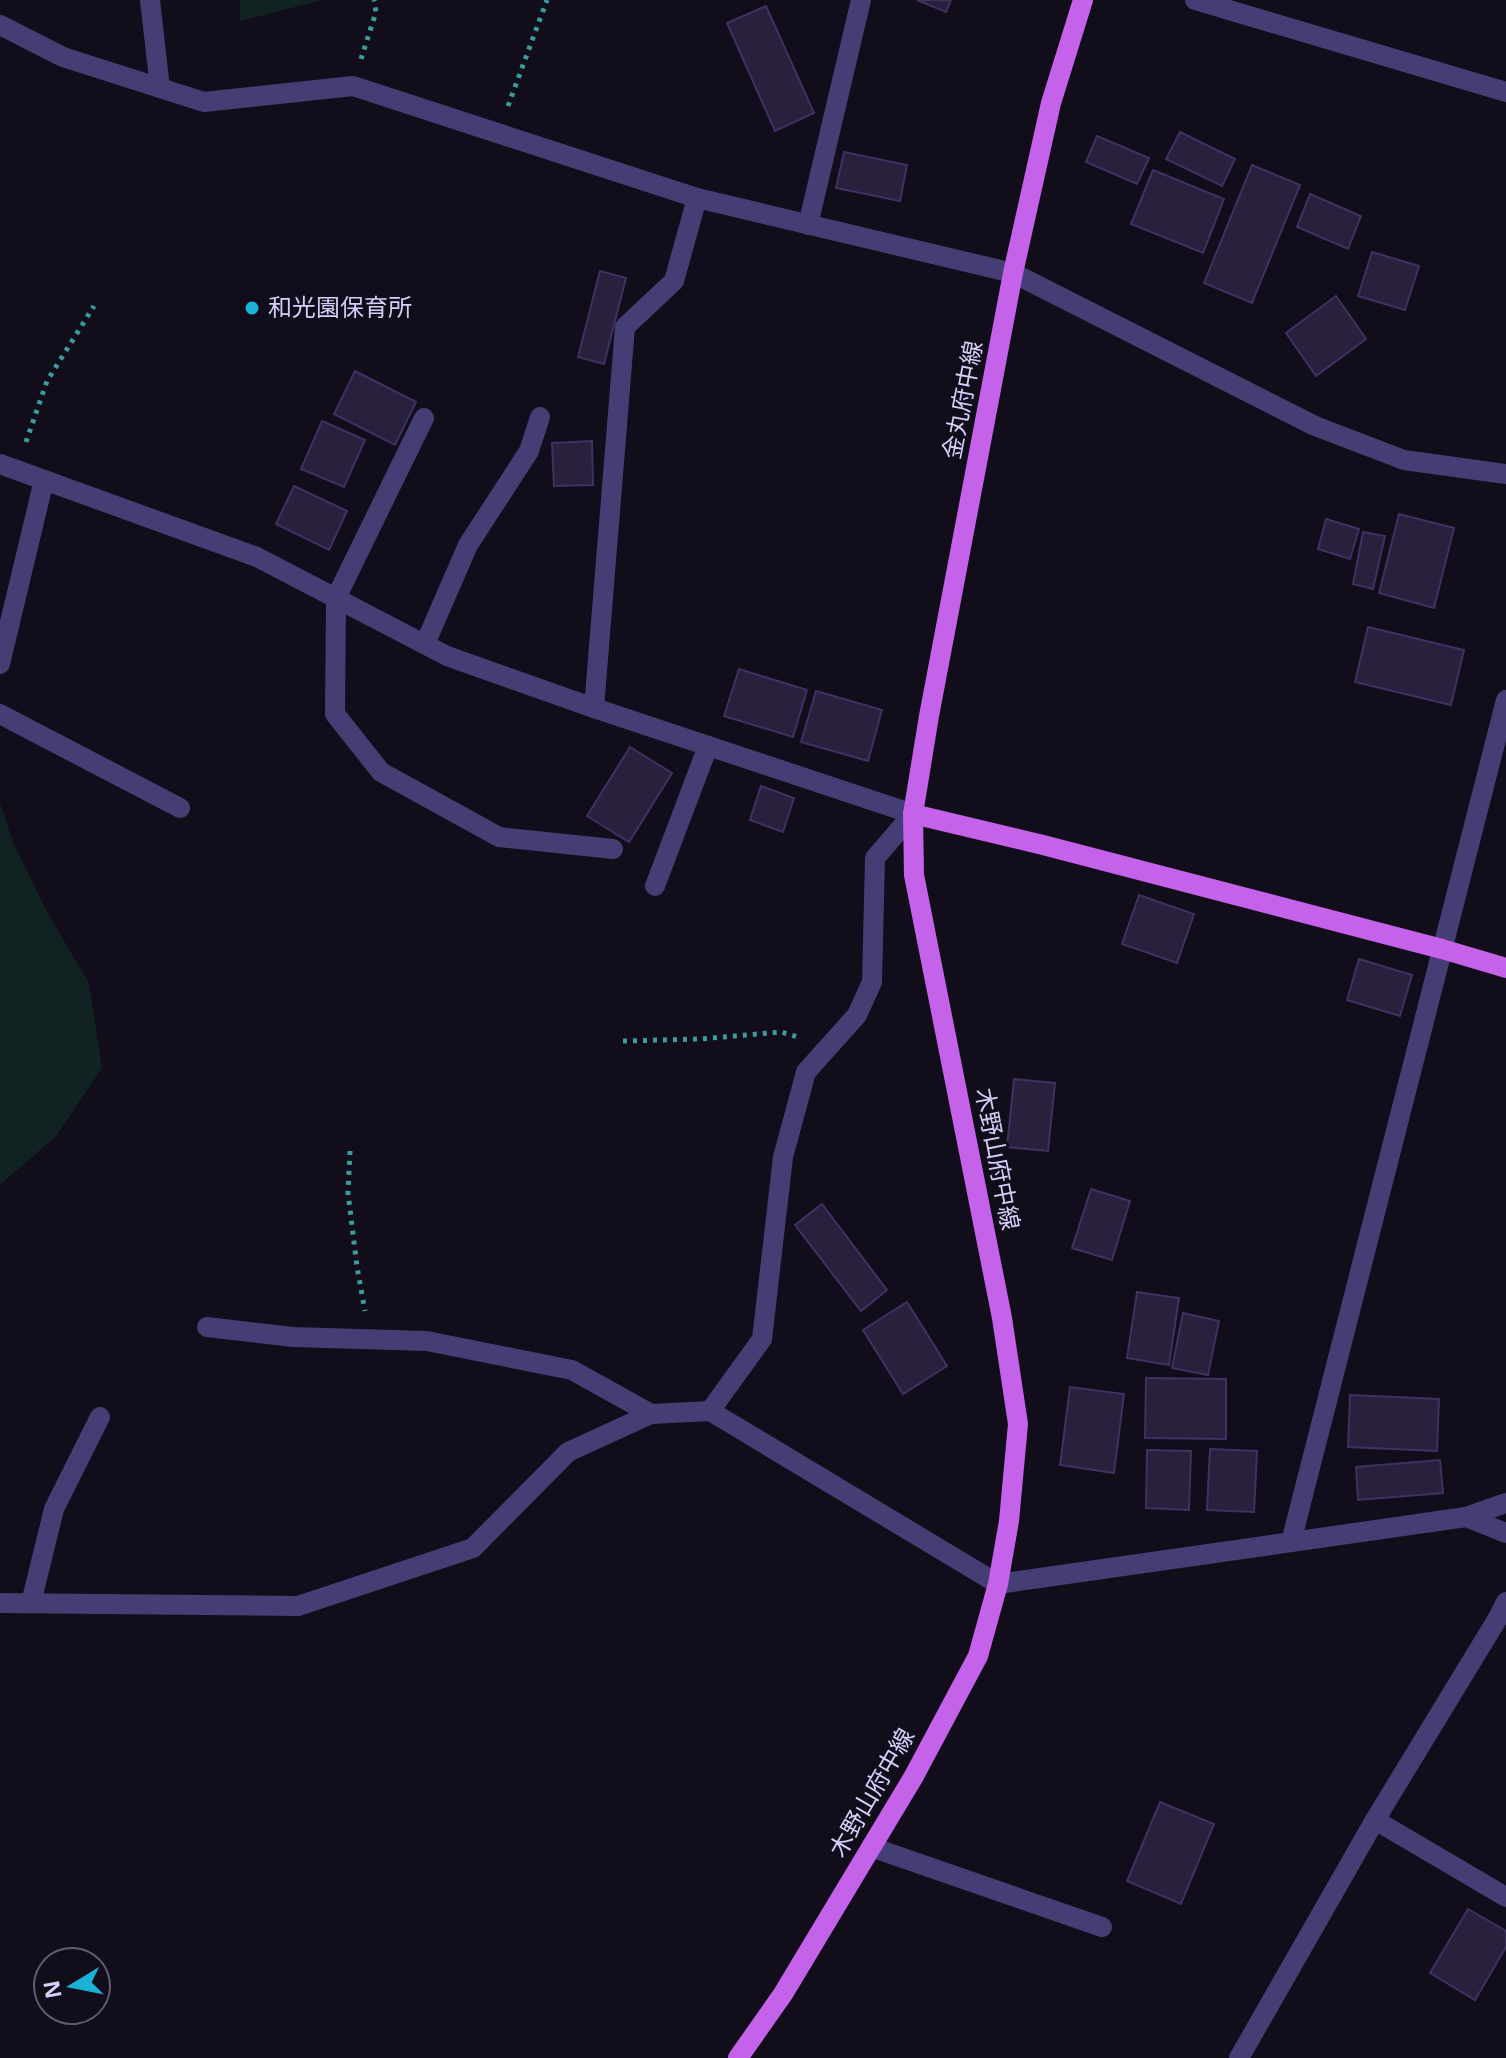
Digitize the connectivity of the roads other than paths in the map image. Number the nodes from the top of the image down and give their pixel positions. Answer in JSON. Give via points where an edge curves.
{"nodes":[{"id":1,"x":150,"y":0,"type":"edge"},
{"id":2,"x":861,"y":0,"type":"edge"},
{"id":3,"x":1083,"y":0,"type":"edge"},
{"id":4,"x":1195,"y":0,"type":"edge"},
{"id":5,"x":0,"y":25,"type":"edge"},
{"id":6,"x":160,"y":88,"type":"junction"},
{"id":7,"x":1506,"y":92,"type":"edge"},
{"id":8,"x":697,"y":198,"type":"junction"},
{"id":9,"x":808,"y":225,"type":"junction"},
{"id":10,"x":1013,"y":273,"type":"junction"},
{"id":11,"x":540,"y":417,"type":"dead end"},
{"id":12,"x":424,"y":418,"type":"dead end"},
{"id":13,"x":8,"y":467,"type":"edge"},
{"id":14,"x":1506,"y":474,"type":"edge"},
{"id":15,"x":44,"y":480,"type":"junction"},
{"id":16,"x":336,"y":598,"type":"junction"},
{"id":17,"x":425,"y":644,"type":"junction"},
{"id":18,"x":0,"y":664,"type":"edge"},
{"id":19,"x":1506,"y":700,"type":"edge"},
{"id":20,"x":594,"y":708,"type":"junction"},
{"id":21,"x":0,"y":714,"type":"edge"},
{"id":22,"x":708,"y":746,"type":"junction"},
{"id":23,"x":180,"y":808,"type":"dead end"},
{"id":24,"x":913,"y":814,"type":"junction"},
{"id":25,"x":613,"y":849,"type":"dead end"},
{"id":26,"x":655,"y":886,"type":"dead end"},
{"id":27,"x":1442,"y":949,"type":"junction"},
{"id":28,"x":1506,"y":968,"type":"edge"},
{"id":29,"x":207,"y":1327,"type":"dead end"},
{"id":30,"x":710,"y":1411,"type":"junction"},
{"id":31,"x":651,"y":1414,"type":"junction"},
{"id":32,"x":100,"y":1417,"type":"dead end"},
{"id":33,"x":1506,"y":1503,"type":"edge"},
{"id":34,"x":1466,"y":1517,"type":"junction"},
{"id":35,"x":1506,"y":1533,"type":"edge"},
{"id":36,"x":1291,"y":1542,"type":"junction"},
{"id":37,"x":998,"y":1584,"type":"junction"},
{"id":38,"x":0,"y":1603,"type":"edge"},
{"id":39,"x":31,"y":1603,"type":"junction"},
{"id":40,"x":1503,"y":1614,"type":"edge"},
{"id":41,"x":1375,"y":1820,"type":"junction"},
{"id":42,"x":871,"y":1847,"type":"junction"},
{"id":43,"x":1506,"y":1897,"type":"edge"},
{"id":44,"x":1102,"y":1927,"type":"dead end"},
{"id":45,"x":738,"y":2058,"type":"edge"},
{"id":46,"x":1239,"y":2058,"type":"edge"}],
"edges":[{"from":1,"to":6,"type":"street"},
{"from":2,"to":9,"type":"street"},
{"from":3,"to":10,"type":"main road","name":"金丸府中線","via":[[1051,103]]},
{"from":4,"to":7,"type":"street"},
{"from":5,"to":6,"type":"street","via":[[63,57]]},
{"from":6,"to":8,"type":"street","via":[[204,102],[353,86]]},
{"from":8,"to":9,"type":"street"},
{"from":8,"to":20,"type":"street","via":[[674,281],[625,327]]},
{"from":9,"to":10,"type":"street"},
{"from":10,"to":14,"type":"street","via":[[1315,426],[1404,460]]},
{"from":10,"to":24,"type":"main road","name":"金丸府中線"},
{"from":11,"to":17,"type":"street","via":[[529,451],[468,545]]},
{"from":12,"to":16,"type":"street"},
{"from":13,"to":15,"type":"street"},
{"from":15,"to":16,"type":"street","via":[[257,557]]},
{"from":15,"to":18,"type":"street"},
{"from":16,"to":17,"type":"street"},
{"from":16,"to":25,"type":"street","via":[[335,714],[381,772],[499,837]]},
{"from":17,"to":20,"type":"street"},
{"from":19,"to":27,"type":"street"},
{"from":20,"to":22,"type":"street"},
{"from":21,"to":23,"type":"street"},
{"from":22,"to":24,"type":"street"},
{"from":22,"to":26,"type":"street"},
{"from":24,"to":27,"type":"main road"},
{"from":24,"to":30,"type":"street","via":[[875,858],[872,982],[857,1015],[806,1072],[783,1157],[762,1339]]},
{"from":24,"to":37,"type":"main road","name":"木野山府中線","via":[[914,875],[1002,1318],[1018,1424]]},
{"from":27,"to":28,"type":"main road"},
{"from":27,"to":36,"type":"street"},
{"from":29,"to":31,"type":"street","via":[[293,1337],[427,1341],[572,1370]]},
{"from":30,"to":31,"type":"street"},
{"from":30,"to":37,"type":"street"},
{"from":31,"to":39,"type":"street","via":[[568,1452],[473,1548],[298,1606]]},
{"from":32,"to":39,"type":"street","via":[[54,1509]]},
{"from":33,"to":34,"type":"street"},
{"from":34,"to":35,"type":"street"},
{"from":34,"to":36,"type":"street"},
{"from":36,"to":37,"type":"street"},
{"from":37,"to":42,"type":"main road","name":"木野山府中線","via":[[978,1656]]},
{"from":38,"to":39,"type":"street"},
{"from":40,"to":41,"type":"street"},
{"from":41,"to":43,"type":"street"},
{"from":41,"to":46,"type":"street"},
{"from":42,"to":44,"type":"street"},
{"from":42,"to":45,"type":"main road","name":"木野山府中線"}]}
